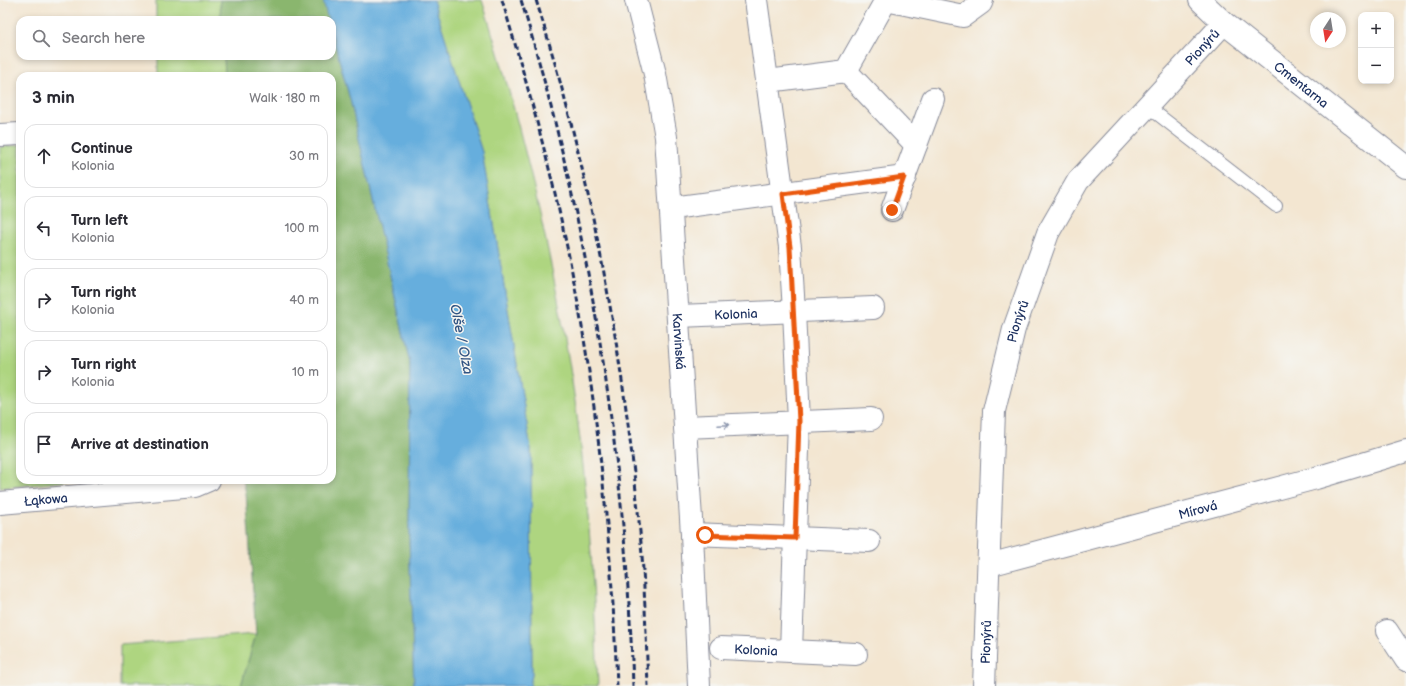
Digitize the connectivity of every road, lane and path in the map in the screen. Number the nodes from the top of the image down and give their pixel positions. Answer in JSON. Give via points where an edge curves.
{"nodes":[{"id":1,"x":636,"y":0,"type":"edge"},
{"id":2,"x":756,"y":0,"type":"edge"},
{"id":3,"x":886,"y":0,"type":"edge"},
{"id":4,"x":982,"y":0,"type":"edge"},
{"id":5,"x":1200,"y":0,"type":"edge"},
{"id":6,"x":1224,"y":23,"type":"junction"},
{"id":7,"x":846,"y":71,"type":"junction"},
{"id":8,"x":768,"y":81,"type":"junction"},
{"id":9,"x":933,"y":99,"type":"dead end"},
{"id":10,"x":1147,"y":106,"type":"junction"},
{"id":11,"x":16,"y":134,"type":"edge"},
{"id":12,"x":0,"y":135,"type":"edge"},
{"id":13,"x":916,"y":145,"type":"junction"},
{"id":14,"x":1406,"y":166,"type":"edge"},
{"id":15,"x":904,"y":177,"type":"junction"},
{"id":16,"x":783,"y":194,"type":"junction"},
{"id":17,"x":1276,"y":206,"type":"dead end"},
{"id":18,"x":672,"y":208,"type":"junction"},
{"id":19,"x":892,"y":210,"type":"dead end"},
{"id":20,"x":873,"y":308,"type":"dead end"},
{"id":21,"x":794,"y":311,"type":"junction"},
{"id":22,"x":679,"y":316,"type":"junction"},
{"id":23,"x":871,"y":419,"type":"dead end"},
{"id":24,"x":799,"y":421,"type":"junction"},
{"id":25,"x":685,"y":426,"type":"junction"},
{"id":26,"x":1406,"y":450,"type":"edge"},
{"id":27,"x":200,"y":484,"type":"edge"},
{"id":28,"x":0,"y":503,"type":"edge"},
{"id":29,"x":692,"y":534,"type":"junction"},
{"id":30,"x":795,"y":538,"type":"junction"},
{"id":31,"x":869,"y":541,"type":"dead end"},
{"id":32,"x":989,"y":565,"type":"junction"},
{"id":33,"x":1387,"y":631,"type":"dead end"},
{"id":34,"x":721,"y":648,"type":"dead end"},
{"id":35,"x":792,"y":651,"type":"junction"},
{"id":36,"x":856,"y":654,"type":"dead end"},
{"id":37,"x":1406,"y":660,"type":"edge"},
{"id":38,"x":699,"y":686,"type":"edge"},
{"id":39,"x":984,"y":686,"type":"edge"}],
"edges":[{"from":1,"to":18,"type":"street","name":"Karvinská","via":[[655,74],[666,137]]},
{"from":2,"to":8,"type":"street","name":"Kolonia"},
{"from":3,"to":4,"type":"street","via":[[963,16]]},
{"from":3,"to":7,"type":"street"},
{"from":5,"to":6,"type":"street","name":"Cmentarna"},
{"from":6,"to":10,"type":"street","name":"Pionýrů"},
{"from":6,"to":14,"type":"street","name":"Cmentarna"},
{"from":7,"to":8,"type":"street"},
{"from":7,"to":13,"type":"street"},
{"from":8,"to":16,"type":"street","name":"Kolonia"},
{"from":9,"to":13,"type":"street"},
{"from":10,"to":17,"type":"lane"},
{"from":10,"to":32,"type":"street","name":"Pionýrů","via":[[1078,181],[1048,233],[1014,329],[994,411]]},
{"from":11,"to":12,"type":"street"},
{"from":13,"to":15,"type":"street"},
{"from":15,"to":16,"type":"street"},
{"from":15,"to":19,"type":"street"},
{"from":16,"to":18,"type":"street"},
{"from":16,"to":21,"type":"street","name":"Kolonia","via":[[790,247]]},
{"from":18,"to":22,"type":"street","name":"Karvinská"},
{"from":20,"to":21,"type":"street","name":"Kolonia"},
{"from":21,"to":22,"type":"street","name":"Kolonia"},
{"from":21,"to":24,"type":"street","name":"Kolonia"},
{"from":22,"to":25,"type":"street","name":"Karvinská"},
{"from":23,"to":24,"type":"street"},
{"from":25,"to":24,"type":"street","one_way":true},
{"from":24,"to":30,"type":"street","name":"Kolonia"},
{"from":25,"to":29,"type":"street","name":"Karvinská"},
{"from":26,"to":32,"type":"street","name":"Mírová","via":[[1308,480]]},
{"from":27,"to":28,"type":"street","name":"Łąkowa"},
{"from":29,"to":30,"type":"street"},
{"from":29,"to":38,"type":"street","name":"Karvinská"},
{"from":30,"to":31,"type":"street"},
{"from":30,"to":35,"type":"street","name":"Kolonia"},
{"from":32,"to":39,"type":"street","name":"Pionýrů"},
{"from":33,"to":37,"type":"street"},
{"from":34,"to":35,"type":"street","name":"Kolonia"},
{"from":35,"to":36,"type":"street","name":"Kolonia"}]}
